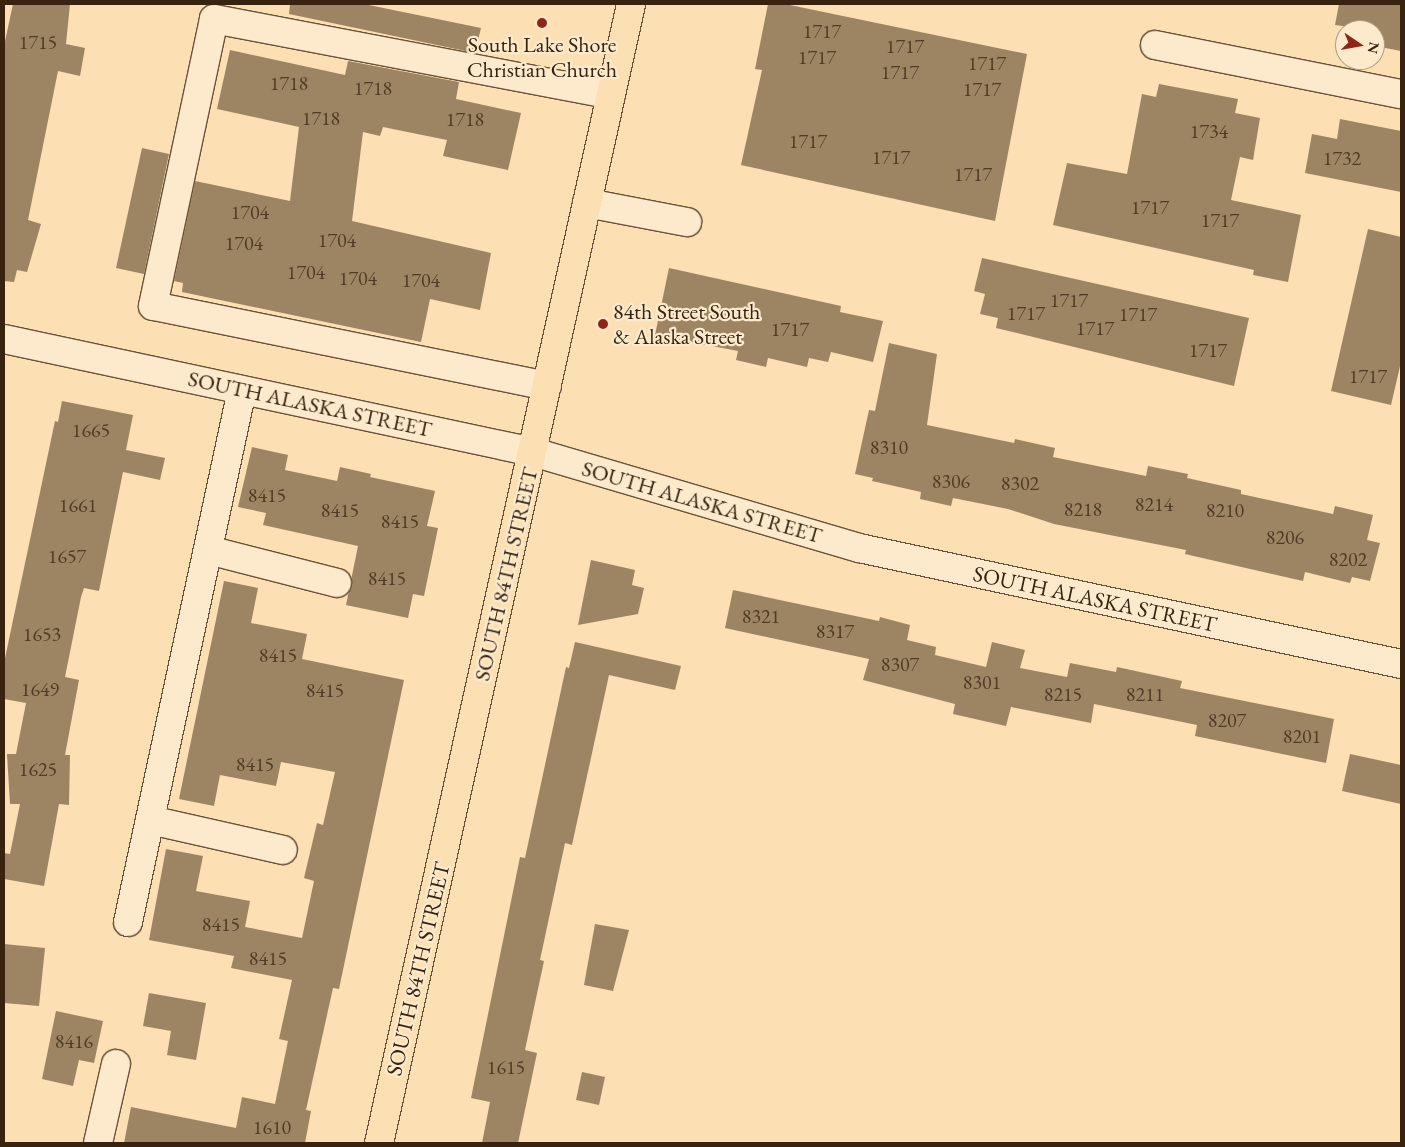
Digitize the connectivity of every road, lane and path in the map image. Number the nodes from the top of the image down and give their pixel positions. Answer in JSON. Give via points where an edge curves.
{"nodes":[{"id":1,"x":631,"y":4,"type":"edge"},
{"id":2,"x":1155,"y":45,"type":"dead end"},
{"id":3,"x":1401,"y":94,"type":"edge"},
{"id":4,"x":611,"y":95,"type":"junction"},
{"id":5,"x":587,"y":203,"type":"junction"},
{"id":6,"x":687,"y":222,"type":"dead end"},
{"id":7,"x":4,"y":339,"type":"edge"},
{"id":8,"x":547,"y":386,"type":"junction"},
{"id":9,"x":242,"y":390,"type":"junction"},
{"id":10,"x":533,"y":452,"type":"junction"},
{"id":11,"x":208,"y":550,"type":"junction"},
{"id":12,"x":337,"y":582,"type":"dead end"},
{"id":13,"x":1401,"y":664,"type":"edge"},
{"id":14,"x":150,"y":820,"type":"junction"},
{"id":15,"x":282,"y":850,"type":"dead end"},
{"id":16,"x":128,"y":922,"type":"dead end"},
{"id":17,"x":116,"y":1064,"type":"dead end"},
{"id":18,"x":98,"y":1143,"type":"edge"},
{"id":19,"x":379,"y":1143,"type":"edge"}],
"edges":[{"from":1,"to":4,"type":"main road","name":"SOUTH 84TH STREET"},
{"from":2,"to":3,"type":"street"},
{"from":4,"to":5,"type":"main road","name":"SOUTH 84TH STREET"},
{"from":4,"to":8,"type":"street","via":[[214,19],[153,306]]},
{"from":5,"to":6,"type":"street"},
{"from":5,"to":8,"type":"main road","name":"SOUTH 84TH STREET"},
{"from":7,"to":9,"type":"street","name":"SOUTH ALASKA STREET"},
{"from":8,"to":10,"type":"main road","name":"SOUTH 84TH STREET"},
{"from":9,"to":10,"type":"street","name":"SOUTH ALASKA STREET"},
{"from":9,"to":11,"type":"street"},
{"from":10,"to":13,"type":"street","name":"SOUTH ALASKA STREET","via":[[859,548]]},
{"from":10,"to":19,"type":"main road","name":"SOUTH 84TH STREET"},
{"from":11,"to":12,"type":"street"},
{"from":11,"to":14,"type":"street"},
{"from":14,"to":15,"type":"street"},
{"from":14,"to":16,"type":"street"},
{"from":17,"to":18,"type":"street"}]}
